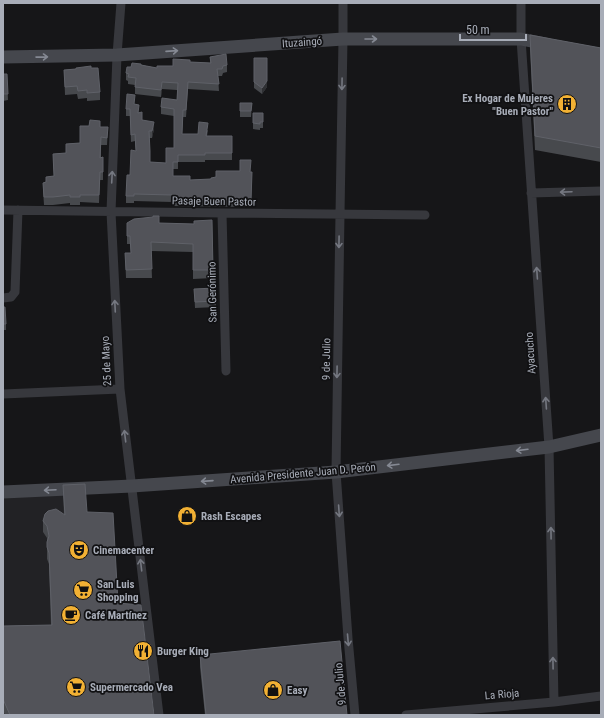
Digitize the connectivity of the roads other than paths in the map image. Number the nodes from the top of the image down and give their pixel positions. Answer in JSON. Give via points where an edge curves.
{"nodes":[{"id":1,"x":121,"y":3,"type":"edge"},
{"id":2,"x":343,"y":3,"type":"edge"},
{"id":3,"x":521,"y":3,"type":"edge"},
{"id":4,"x":343,"y":39,"type":"junction"},
{"id":5,"x":521,"y":39,"type":"junction"},
{"id":6,"x":557,"y":46,"type":"edge"},
{"id":7,"x":117,"y":55,"type":"junction"},
{"id":8,"x":3,"y":57,"type":"edge"},
{"id":9,"x":601,"y":190,"type":"edge"},
{"id":10,"x":531,"y":193,"type":"junction"},
{"id":11,"x":3,"y":210,"type":"edge"},
{"id":12,"x":18,"y":210,"type":"junction"},
{"id":13,"x":110,"y":212,"type":"junction"},
{"id":14,"x":222,"y":213,"type":"junction"},
{"id":15,"x":340,"y":214,"type":"junction"},
{"id":16,"x":425,"y":214,"type":"dead end"},
{"id":17,"x":3,"y":298,"type":"edge"},
{"id":18,"x":226,"y":370,"type":"dead end"},
{"id":19,"x":120,"y":389,"type":"junction"},
{"id":20,"x":3,"y":394,"type":"edge"},
{"id":21,"x":601,"y":434,"type":"edge"},
{"id":22,"x":549,"y":447,"type":"junction"},
{"id":23,"x":336,"y":472,"type":"junction"},
{"id":24,"x":132,"y":486,"type":"junction"},
{"id":25,"x":3,"y":492,"type":"edge"},
{"id":26,"x":601,"y":696,"type":"edge"},
{"id":27,"x":554,"y":702,"type":"junction"},
{"id":28,"x":159,"y":715,"type":"edge"},
{"id":29,"x":355,"y":715,"type":"edge"},
{"id":30,"x":406,"y":715,"type":"edge"}],
"edges":[{"from":1,"to":7,"type":"street","name":"25 de Mayo"},
{"from":2,"to":4,"type":"street","name":"9 de Julio"},
{"from":3,"to":5,"type":"street","name":"Ayacucho"},
{"from":4,"to":5,"type":"street","name":"Ituzaingó","one_way":true},
{"from":7,"to":4,"type":"street","name":"Ituzaingó","one_way":true},
{"from":4,"to":15,"type":"street","name":"9 de Julio","one_way":true},
{"from":5,"to":6,"type":"street","name":"Ituzaingó"},
{"from":5,"to":10,"type":"street","name":"Ayacucho"},
{"from":8,"to":7,"type":"street","name":"Ituzaingó","one_way":true},
{"from":13,"to":7,"type":"street","name":"25 de Mayo","one_way":true},
{"from":9,"to":10,"type":"street","one_way":true},
{"from":22,"to":10,"type":"street","name":"Ayacucho","one_way":true},
{"from":11,"to":12,"type":"street","name":"Pasaje Buen Pastor"},
{"from":12,"to":13,"type":"street","name":"Pasaje Buen Pastor"},
{"from":12,"to":17,"type":"street","via":[[15,292],[11,297]]},
{"from":13,"to":14,"type":"street","name":"Pasaje Buen Pastor"},
{"from":19,"to":13,"type":"street","name":"25 de Mayo","one_way":true},
{"from":14,"to":15,"type":"street","name":"Pasaje Buen Pastor"},
{"from":14,"to":18,"type":"street","name":"San Gerónimo"},
{"from":15,"to":16,"type":"street","name":"Pasaje Buen Pastor"},
{"from":15,"to":23,"type":"street","name":"9 de Julio","one_way":true},
{"from":19,"to":20,"type":"street"},
{"from":24,"to":19,"type":"street","name":"25 de Mayo","one_way":true},
{"from":21,"to":22,"type":"street","name":"Avenida Presidente Juan D. Perón"},
{"from":22,"to":23,"type":"street","name":"Avenida Presidente Juan D. Perón","one_way":true},
{"from":27,"to":22,"type":"street","name":"Ayacucho","one_way":true},
{"from":23,"to":24,"type":"street","name":"Avenida Presidente Juan D. Perón","one_way":true},
{"from":23,"to":29,"type":"street","name":"9 de Julio","one_way":true},
{"from":24,"to":25,"type":"street","name":"Avenida Presidente Juan D. Perón","one_way":true},
{"from":28,"to":24,"type":"street","name":"25 de Mayo","one_way":true},
{"from":26,"to":27,"type":"street","name":"La Rioja"},
{"from":27,"to":30,"type":"street","name":"La Rioja"}]}
